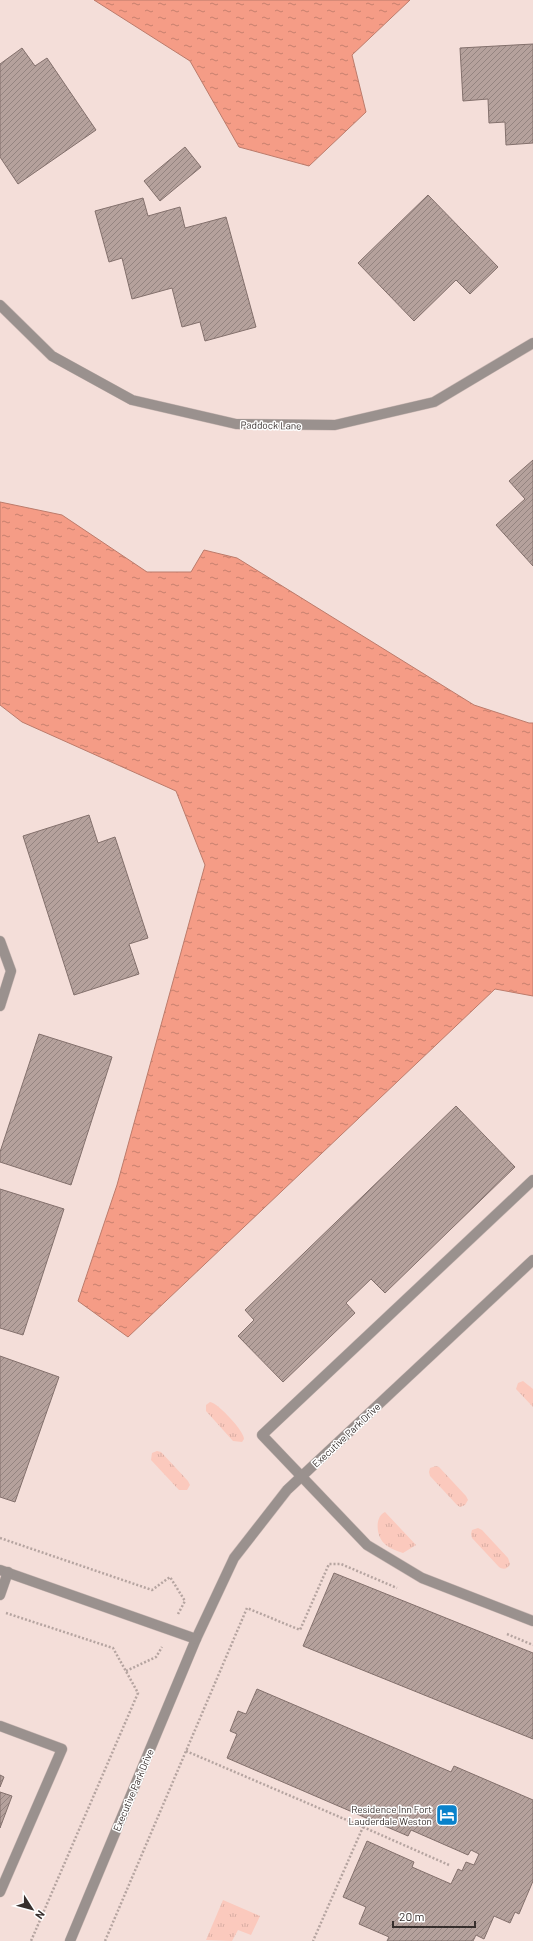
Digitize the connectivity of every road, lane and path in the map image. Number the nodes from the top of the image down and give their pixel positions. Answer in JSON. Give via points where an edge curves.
{"nodes":[{"id":1,"x":0,"y":305,"type":"edge"},
{"id":2,"x":533,"y":343,"type":"edge"},
{"id":3,"x":0,"y":940,"type":"edge"},
{"id":4,"x":0,"y":1006,"type":"edge"},
{"id":5,"x":532,"y":1184,"type":"edge"},
{"id":6,"x":533,"y":1260,"type":"edge"},
{"id":7,"x":302,"y":1476,"type":"junction"},
{"id":8,"x":4,"y":1571,"type":"edge"},
{"id":9,"x":404,"y":1591,"type":"dead end"},
{"id":10,"x":0,"y":1595,"type":"edge"},
{"id":11,"x":533,"y":1620,"type":"edge"},
{"id":12,"x":504,"y":1633,"type":"dead end"},
{"id":13,"x":196,"y":1639,"type":"junction"},
{"id":14,"x":533,"y":1645,"type":"edge"},
{"id":15,"x":0,"y":1726,"type":"edge"},
{"id":16,"x":186,"y":1751,"type":"junction"},
{"id":17,"x":363,"y":1827,"type":"junction"},
{"id":18,"x":449,"y":1865,"type":"dead end"},
{"id":19,"x":0,"y":1892,"type":"edge"},
{"id":20,"x":70,"y":1941,"type":"edge"},
{"id":21,"x":104,"y":1941,"type":"edge"},
{"id":22,"x":313,"y":1941,"type":"edge"}],
"edges":[{"from":1,"to":2,"type":"street","name":"Paddock Lane","via":[[52,356],[132,400],[236,424],[335,425],[434,402]]},
{"from":3,"to":4,"type":"street","via":[[11,971]]},
{"from":5,"to":7,"type":"street","via":[[262,1435]]},
{"from":6,"to":7,"type":"street","name":"Executive Park Drive"},
{"from":7,"to":11,"type":"street","via":[[367,1545],[422,1578]]},
{"from":7,"to":13,"type":"street","name":"Executive Park Drive","via":[[287,1490],[234,1558]]},
{"from":8,"to":10,"type":"street"},
{"from":8,"to":13,"type":"street"},
{"from":9,"to":16,"type":"path","via":[[341,1564],[329,1564],[300,1630],[247,1608]]},
{"from":12,"to":14,"type":"path"},
{"from":13,"to":20,"type":"street","name":"Executive Park Drive"},
{"from":15,"to":19,"type":"street","via":[[62,1749]]},
{"from":16,"to":17,"type":"path"},
{"from":16,"to":21,"type":"path"},
{"from":17,"to":18,"type":"path"},
{"from":17,"to":22,"type":"path"}]}
